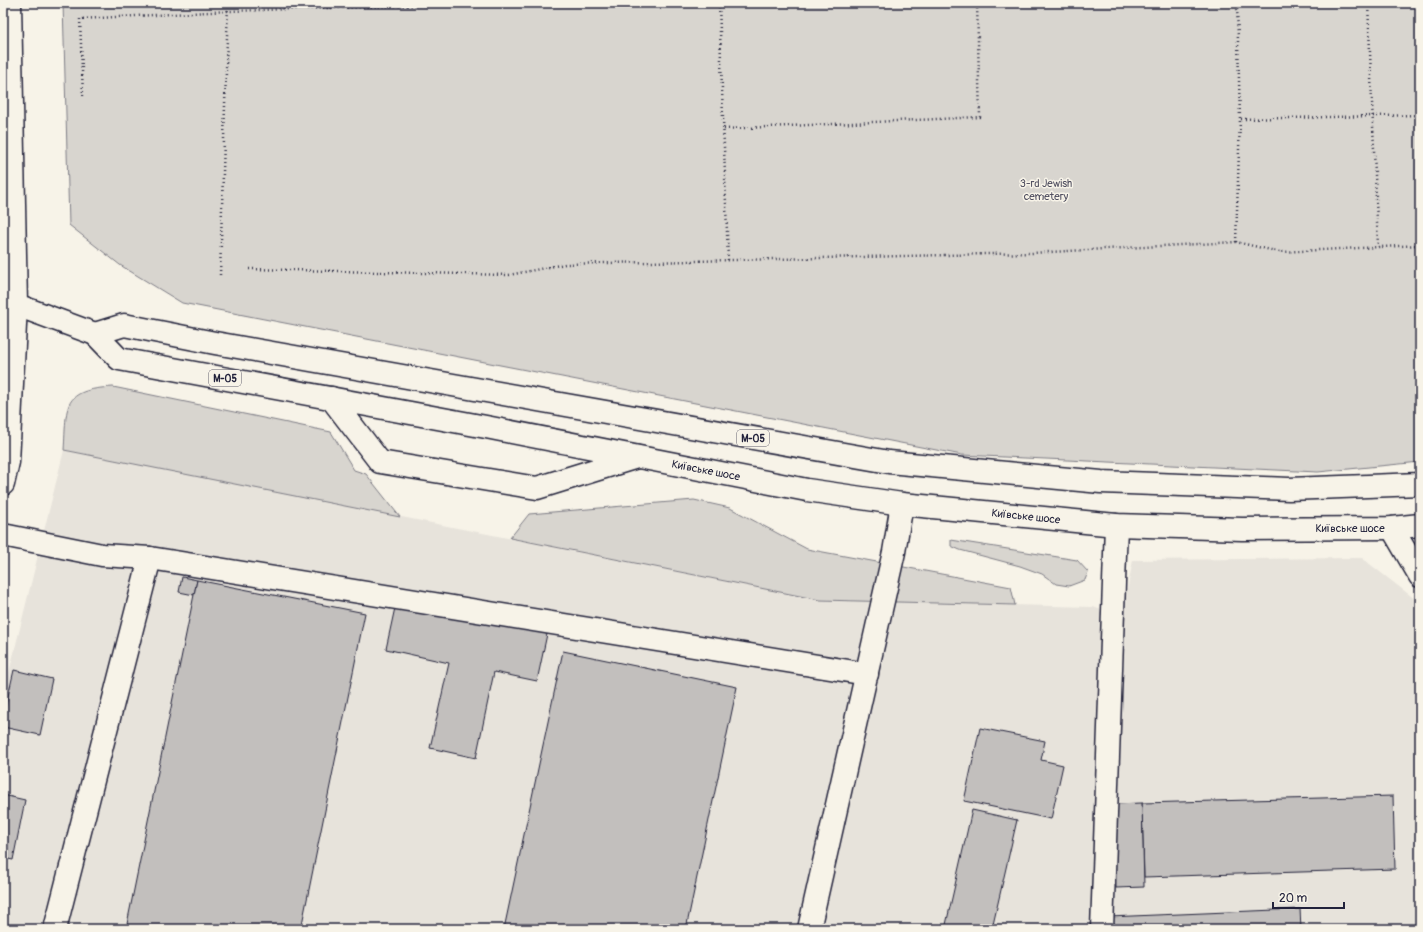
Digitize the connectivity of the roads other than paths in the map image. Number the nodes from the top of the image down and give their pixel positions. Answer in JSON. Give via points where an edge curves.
{"nodes":[{"id":1,"x":10,"y":3,"type":"edge"},
{"id":2,"x":8,"y":123,"type":"edge"},
{"id":3,"x":7,"y":304,"type":"edge"},
{"id":4,"x":95,"y":334,"type":"junction"},
{"id":5,"x":331,"y":398,"type":"junction"},
{"id":6,"x":637,"y":457,"type":"junction"},
{"id":7,"x":3,"y":484,"type":"edge"},
{"id":8,"x":1420,"y":484,"type":"edge"},
{"id":9,"x":902,"y":504,"type":"junction"},
{"id":10,"x":1116,"y":525,"type":"junction"},
{"id":11,"x":1420,"y":525,"type":"edge"},
{"id":12,"x":1392,"y":528,"type":"junction"},
{"id":13,"x":3,"y":535,"type":"edge"},
{"id":14,"x":150,"y":558,"type":"junction"},
{"id":15,"x":1420,"y":576,"type":"edge"},
{"id":16,"x":866,"y":674,"type":"junction"},
{"id":17,"x":55,"y":929,"type":"edge"},
{"id":18,"x":809,"y":929,"type":"edge"},
{"id":19,"x":1102,"y":929,"type":"edge"}],
"edges":[{"from":1,"to":2,"type":"main road"},
{"from":2,"to":3,"type":"main road"},
{"from":3,"to":4,"type":"main road","number":"М-05"},
{"from":3,"to":7,"type":"main road","via":[[8,462]]},
{"from":4,"to":5,"type":"main road","number":"М-05","via":[[119,359]]},
{"from":4,"to":8,"type":"main road","number":"М-05","via":[[124,325],[889,462],[1101,482],[1289,489]]},
{"from":5,"to":6,"type":"main road","number":"М-05"},
{"from":5,"to":6,"type":"main road","via":[[380,462],[537,488]]},
{"from":6,"to":9,"type":"main road","name":"Київське шосе","number":"М-05","via":[[807,490]]},
{"from":9,"to":10,"type":"main road","name":"Київське шосе","number":"М-05"},
{"from":9,"to":16,"type":"main road","via":[[894,552]]},
{"from":10,"to":12,"type":"main road","name":"Київське шосе","number":"М-05","via":[[1242,529]]},
{"from":10,"to":19,"type":"main road"},
{"from":11,"to":12,"type":"main road","name":"Київське шосе","number":"М-05"},
{"from":12,"to":15,"type":"main road"},
{"from":13,"to":14,"type":"main road","via":[[102,555]]},
{"from":14,"to":16,"type":"main road"},
{"from":14,"to":17,"type":"main road"},
{"from":16,"to":18,"type":"main road"}]}
